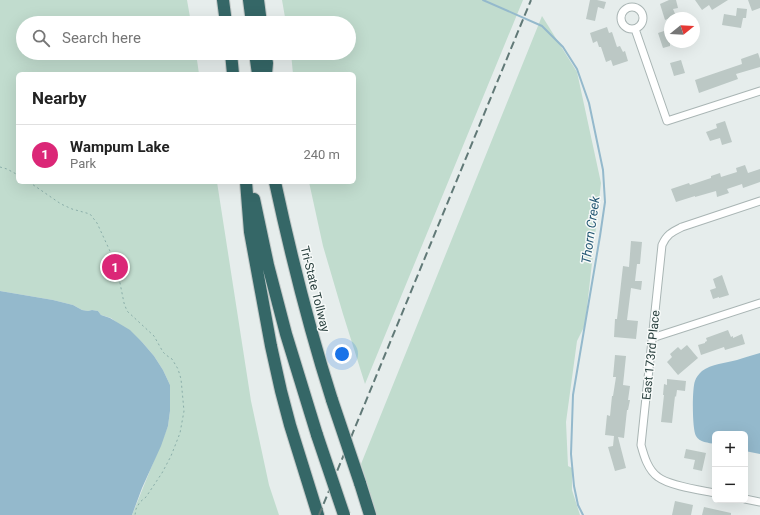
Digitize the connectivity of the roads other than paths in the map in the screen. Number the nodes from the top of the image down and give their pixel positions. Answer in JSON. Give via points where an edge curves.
{"nodes":[{"id":1,"x":223,"y":0,"type":"edge"},
{"id":2,"x":249,"y":0,"type":"edge"},
{"id":3,"x":258,"y":0,"type":"edge"},
{"id":4,"x":225,"y":16,"type":"edge"},
{"id":5,"x":255,"y":16,"type":"edge"},
{"id":6,"x":256,"y":16,"type":"edge"},
{"id":7,"x":635,"y":29,"type":"dead end"},
{"id":8,"x":231,"y":60,"type":"edge"},
{"id":9,"x":257,"y":60,"type":"edge"},
{"id":10,"x":266,"y":60,"type":"edge"},
{"id":11,"x":233,"y":72,"type":"edge"},
{"id":12,"x":258,"y":72,"type":"edge"},
{"id":13,"x":266,"y":72,"type":"edge"},
{"id":14,"x":760,"y":91,"type":"edge"},
{"id":15,"x":246,"y":184,"type":"edge"},
{"id":16,"x":250,"y":184,"type":"edge"},
{"id":17,"x":275,"y":184,"type":"edge"},
{"id":18,"x":760,"y":201,"type":"edge"},
{"id":19,"x":760,"y":303,"type":"edge"},
{"id":20,"x":652,"y":338,"type":"junction"},
{"id":21,"x":712,"y":492,"type":"edge"},
{"id":22,"x":748,"y":500,"type":"edge"},
{"id":23,"x":760,"y":502,"type":"edge"},
{"id":24,"x":318,"y":515,"type":"edge"},
{"id":25,"x":344,"y":515,"type":"edge"},
{"id":26,"x":370,"y":515,"type":"edge"}],
"edges":[{"from":1,"to":4,"type":"highway"},
{"from":2,"to":5,"type":"highway"},
{"from":3,"to":6,"type":"highway"},
{"from":7,"to":14,"type":"street","via":[[666,121]]},
{"from":8,"to":11,"type":"highway"},
{"from":9,"to":12,"type":"highway"},
{"from":10,"to":13,"type":"highway"},
{"from":15,"to":24,"type":"highway","via":[[250,232],[280,391]]},
{"from":16,"to":25,"type":"highway","bridge":true,"via":[[266,258],[294,362]]},
{"from":17,"to":26,"type":"highway","name":"Tri-State Tollway","bridge":true,"via":[[318,356]]},
{"from":18,"to":20,"type":"street","name":"East 173rd Place","via":[[682,227],[665,237]]},
{"from":19,"to":20,"type":"street"},
{"from":20,"to":21,"type":"street","name":"East 173rd Place","via":[[641,445],[646,460],[658,477],[671,483]]},
{"from":22,"to":23,"type":"street"}]}
